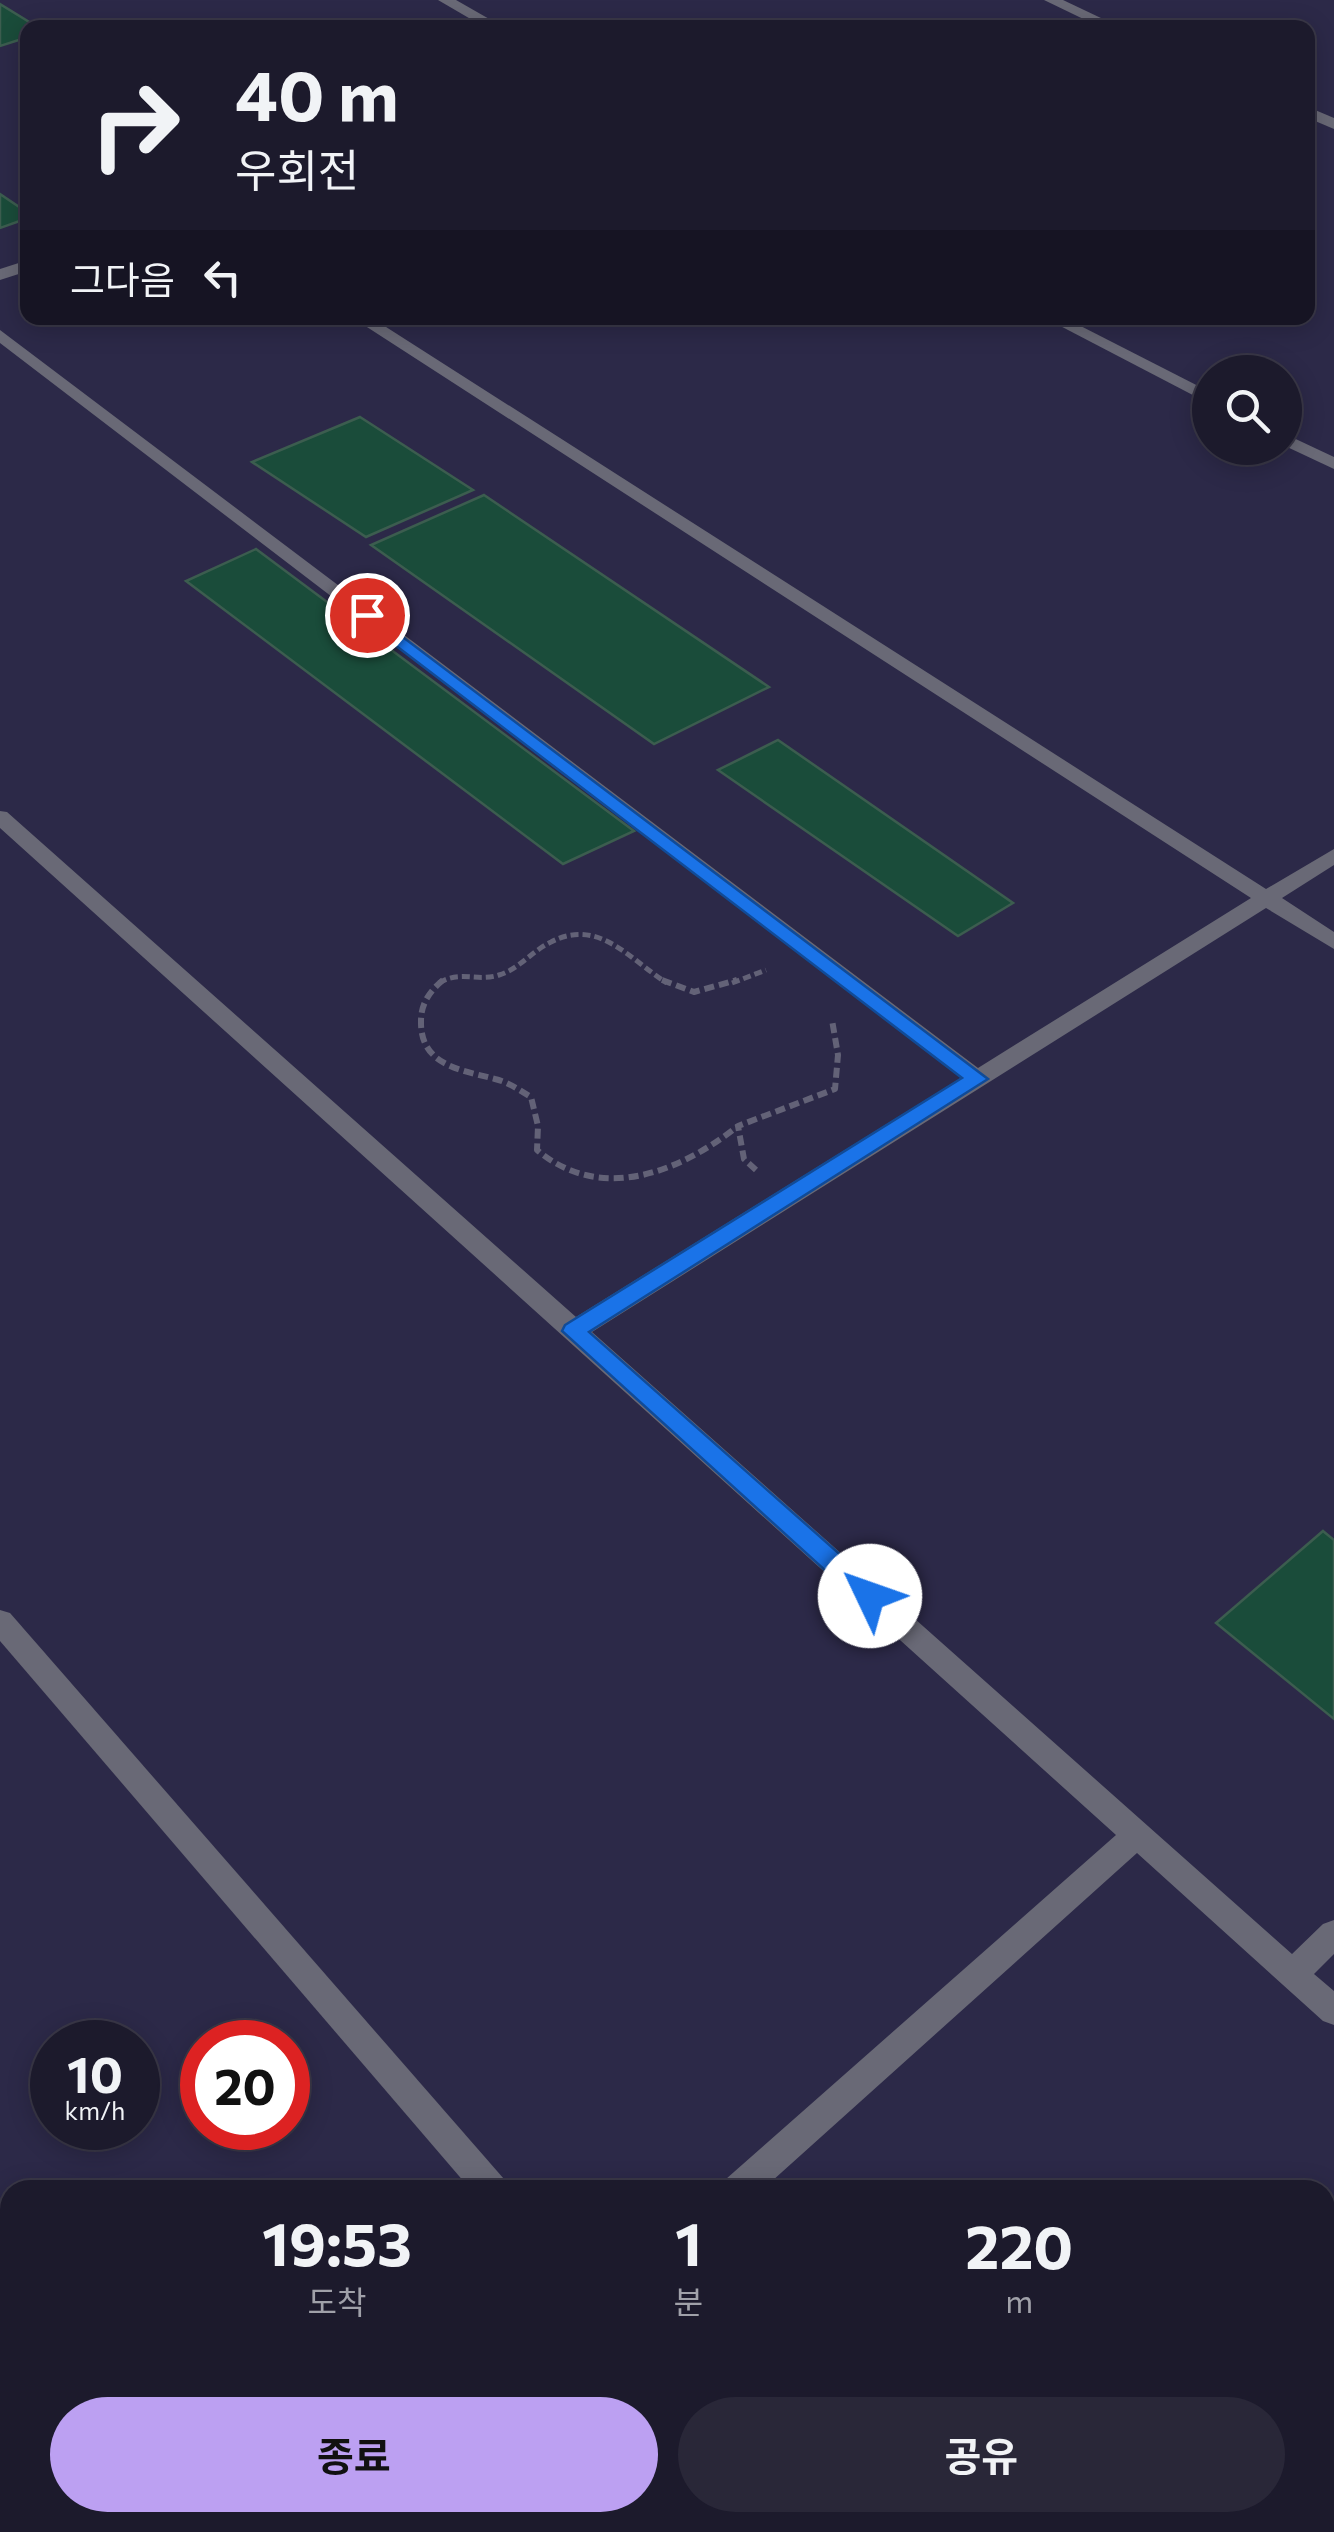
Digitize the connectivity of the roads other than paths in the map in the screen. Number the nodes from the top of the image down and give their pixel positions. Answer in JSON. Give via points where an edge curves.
{"nodes":[{"id":1,"x":445,"y":0,"type":"edge"},
{"id":2,"x":1052,"y":0,"type":"edge"},
{"id":3,"x":483,"y":20,"type":"edge"},
{"id":4,"x":1097,"y":20,"type":"edge"},
{"id":5,"x":373,"y":325,"type":"edge"},
{"id":6,"x":1066,"y":325,"type":"edge"},
{"id":7,"x":0,"y":336,"type":"edge"},
{"id":8,"x":1192,"y":391,"type":"edge"},
{"id":9,"x":1302,"y":447,"type":"edge"},
{"id":10,"x":1334,"y":464,"type":"edge"},
{"id":11,"x":0,"y":817,"type":"edge"},
{"id":12,"x":1334,"y":856,"type":"edge"},
{"id":13,"x":1265,"y":899,"type":"junction"},
{"id":14,"x":1334,"y":942,"type":"edge"},
{"id":15,"x":977,"y":1079,"type":"junction"},
{"id":16,"x":573,"y":1331,"type":"junction"},
{"id":17,"x":0,"y":1621,"type":"edge"},
{"id":18,"x":1137,"y":1835,"type":"junction"},
{"id":19,"x":1334,"y":1934,"type":"edge"},
{"id":20,"x":1293,"y":1974,"type":"junction"},
{"id":21,"x":1334,"y":2011,"type":"edge"},
{"id":22,"x":483,"y":2180,"type":"edge"},
{"id":23,"x":749,"y":2180,"type":"edge"}],
"edges":[{"from":1,"to":3,"type":"lane"},
{"from":2,"to":4,"type":"lane"},
{"from":5,"to":13,"type":"lane"},
{"from":6,"to":8,"type":"lane"},
{"from":7,"to":15,"type":"lane"},
{"from":9,"to":10,"type":"lane"},
{"from":11,"to":16,"type":"lane"},
{"from":12,"to":13,"type":"lane"},
{"from":13,"to":14,"type":"lane"},
{"from":13,"to":15,"type":"lane"},
{"from":15,"to":16,"type":"lane"},
{"from":16,"to":18,"type":"lane"},
{"from":17,"to":22,"type":"lane"},
{"from":18,"to":20,"type":"lane"},
{"from":18,"to":23,"type":"lane"},
{"from":19,"to":20,"type":"lane"},
{"from":20,"to":21,"type":"lane"}]}
